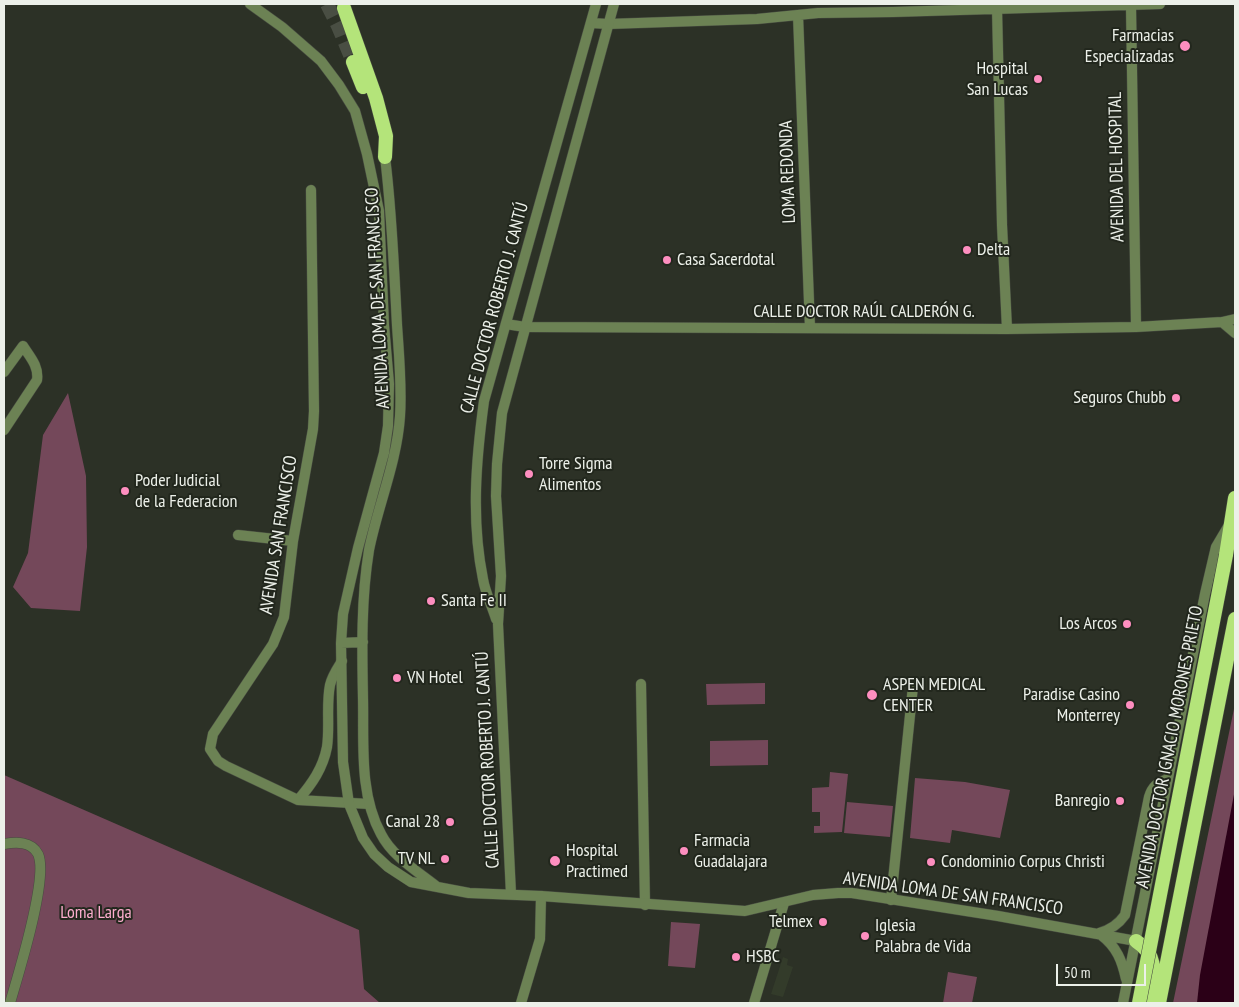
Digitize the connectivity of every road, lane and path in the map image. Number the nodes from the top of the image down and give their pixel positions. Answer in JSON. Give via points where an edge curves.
{"nodes":[{"id":1,"x":250,"y":4,"type":"edge"},
{"id":2,"x":596,"y":4,"type":"edge"},
{"id":3,"x":614,"y":4,"type":"edge"},
{"id":4,"x":1160,"y":4,"type":"edge"},
{"id":5,"x":1131,"y":6,"type":"junction"},
{"id":6,"x":344,"y":8,"type":"dead end"},
{"id":7,"x":997,"y":8,"type":"junction"},
{"id":8,"x":798,"y":15,"type":"junction"},
{"id":9,"x":591,"y":23,"type":"junction"},
{"id":10,"x":608,"y":24,"type":"junction"},
{"id":11,"x":353,"y":62,"type":"tunnel mouth"},
{"id":12,"x":385,"y":157,"type":"junction"},
{"id":13,"x":311,"y":190,"type":"dead end"},
{"id":14,"x":1235,"y":319,"type":"edge"},
{"id":15,"x":1222,"y":322,"type":"junction"},
{"id":16,"x":506,"y":324,"type":"junction"},
{"id":17,"x":526,"y":327,"type":"junction"},
{"id":18,"x":1136,"y":327,"type":"junction"},
{"id":19,"x":810,"y":328,"type":"junction"},
{"id":20,"x":1007,"y":329,"type":"junction"},
{"id":21,"x":1235,"y":333,"type":"edge"},
{"id":22,"x":4,"y":372,"type":"edge"},
{"id":23,"x":4,"y":430,"type":"edge"},
{"id":24,"x":1235,"y":498,"type":"edge"},
{"id":25,"x":1232,"y":520,"type":"junction"},
{"id":26,"x":238,"y":535,"type":"dead end"},
{"id":27,"x":293,"y":541,"type":"junction"},
{"id":28,"x":1235,"y":619,"type":"edge"},
{"id":29,"x":498,"y":624,"type":"junction"},
{"id":30,"x":363,"y":642,"type":"junction"},
{"id":31,"x":341,"y":643,"type":"junction"},
{"id":32,"x":342,"y":661,"type":"junction"},
{"id":33,"x":641,"y":684,"type":"dead end"},
{"id":34,"x":913,"y":686,"type":"dead end"},
{"id":35,"x":1168,"y":779,"type":"junction"},
{"id":36,"x":298,"y":800,"type":"junction"},
{"id":37,"x":349,"y":804,"type":"junction"},
{"id":38,"x":369,"y":804,"type":"junction"},
{"id":39,"x":4,"y":844,"type":"edge"},
{"id":40,"x":436,"y":887,"type":"junction"},
{"id":41,"x":511,"y":894,"type":"junction"},
{"id":42,"x":541,"y":896,"type":"junction"},
{"id":43,"x":891,"y":900,"type":"junction"},
{"id":44,"x":784,"y":903,"type":"junction"},
{"id":45,"x":645,"y":905,"type":"junction"},
{"id":46,"x":1098,"y":933,"type":"junction"},
{"id":47,"x":1136,"y":941,"type":"junction"},
{"id":48,"x":1127,"y":982,"type":"junction"},
{"id":49,"x":10,"y":1003,"type":"edge"},
{"id":50,"x":521,"y":1003,"type":"edge"},
{"id":51,"x":754,"y":1003,"type":"edge"},
{"id":52,"x":1123,"y":1003,"type":"edge"},
{"id":53,"x":1140,"y":1003,"type":"edge"},
{"id":54,"x":1150,"y":1003,"type":"edge"},
{"id":55,"x":1159,"y":1003,"type":"edge"}],
"edges":[{"from":1,"to":31,"type":"street","name":"AVENIDA LOMA DE SAN FRANCISCO","via":[[321,61],[339,85],[355,111],[379,211],[389,384],[388,426],[343,614]]},
{"from":2,"to":9,"type":"street","name":"CALLE DOCTOR ROBERTO J. CANTÚ"},
{"from":3,"to":10,"type":"street","name":"CALLE DOCTOR ROBERTO J. CANTÚ"},
{"from":4,"to":5,"type":"street"},
{"from":5,"to":7,"type":"street"},
{"from":5,"to":18,"type":"street","name":"AVENIDA DEL HOSPITAL"},
{"from":6,"to":12,"type":"highway","via":[[376,98],[386,136]]},
{"from":7,"to":8,"type":"street"},
{"from":7,"to":20,"type":"street"},
{"from":8,"to":10,"type":"street"},
{"from":8,"to":19,"type":"street","name":"LOMA REDONDA"},
{"from":9,"to":10,"type":"street"},
{"from":9,"to":16,"type":"street","name":"CALLE DOCTOR ROBERTO J. CANTÚ"},
{"from":10,"to":17,"type":"street","name":"CALLE DOCTOR ROBERTO J. CANTÚ"},
{"from":11,"to":12,"type":"highway"},
{"from":12,"to":30,"type":"street","name":"AVENIDA LOMA DE SAN FRANCISCO","via":[[401,380],[400,417],[395,454],[369,550]]},
{"from":13,"to":27,"type":"street","name":"AVENIDA SAN FRANCISCO","via":[[314,411]]},
{"from":14,"to":15,"type":"street","name":"CALLE DOCTOR RAÚL CALDERÓN G."},
{"from":15,"to":18,"type":"street","name":"CALLE DOCTOR RAÚL CALDERÓN G."},
{"from":15,"to":21,"type":"street"},
{"from":16,"to":17,"type":"street","name":"CALLE DOCTOR RAÚL CALDERÓN G."},
{"from":16,"to":29,"type":"street","name":"CALLE DOCTOR ROBERTO J. CANTÚ","via":[[484,401],[477,456],[477,531],[483,580]]},
{"from":17,"to":19,"type":"street","name":"CALLE DOCTOR RAÚL CALDERÓN G."},
{"from":17,"to":29,"type":"street","name":"CALLE DOCTOR ROBERTO J. CANTÚ","via":[[502,413],[497,464],[502,576]]},
{"from":18,"to":20,"type":"street","name":"CALLE DOCTOR RAÚL CALDERÓN G."},
{"from":19,"to":20,"type":"street","name":"CALLE DOCTOR RAÚL CALDERÓN G."},
{"from":22,"to":23,"type":"street","via":[[23,346],[37,370],[37,380]]},
{"from":24,"to":25,"type":"highway","name":"AVENIDA DOCTOR IGNACIO MORONES PRIETO"},
{"from":25,"to":35,"type":"street","via":[[1213,557]]},
{"from":25,"to":53,"type":"highway","name":"AVENIDA DOCTOR IGNACIO MORONES PRIETO","bridge":true},
{"from":26,"to":27,"type":"street"},
{"from":27,"to":36,"type":"street","name":"AVENIDA SAN FRANCISCO","via":[[284,617],[279,632],[213,734],[210,749],[226,766]]},
{"from":28,"to":55,"type":"highway"},
{"from":29,"to":41,"type":"street","name":"CALLE DOCTOR ROBERTO J. CANTÚ"},
{"from":30,"to":31,"type":"street"},
{"from":30,"to":38,"type":"street","name":"AVENIDA LOMA DE SAN FRANCISCO","via":[[365,771]]},
{"from":31,"to":32,"type":"street","name":"AVENIDA LOMA DE SAN FRANCISCO"},
{"from":32,"to":36,"type":"street","via":[[330,685],[327,746],[321,766],[314,782]]},
{"from":32,"to":37,"type":"street","name":"AVENIDA LOMA DE SAN FRANCISCO","via":[[343,762]]},
{"from":33,"to":45,"type":"street"},
{"from":34,"to":43,"type":"street"},
{"from":35,"to":46,"type":"street","via":[[1152,788],[1149,797],[1125,915],[1113,928]]},
{"from":35,"to":47,"type":"street"},
{"from":36,"to":37,"type":"street","name":"AVENIDA SAN FRANCISCO"},
{"from":37,"to":38,"type":"street","name":"AVENIDA SAN FRANCISCO"},
{"from":37,"to":40,"type":"street","name":"AVENIDA LOMA DE SAN FRANCISCO","via":[[374,854],[411,882]]},
{"from":38,"to":40,"type":"street","name":"AVENIDA LOMA DE SAN FRANCISCO","via":[[388,846]]},
{"from":39,"to":49,"type":"street","via":[[17,842],[34,849],[40,861],[41,876]]},
{"from":40,"to":41,"type":"street","name":"AVENIDA LOMA DE SAN FRANCISCO","via":[[469,894]]},
{"from":41,"to":42,"type":"street","name":"AVENIDA LOMA DE SAN FRANCISCO"},
{"from":42,"to":45,"type":"street","name":"AVENIDA LOMA DE SAN FRANCISCO"},
{"from":42,"to":50,"type":"street","via":[[540,939]]},
{"from":43,"to":44,"type":"street","name":"AVENIDA LOMA DE SAN FRANCISCO","via":[[838,892]]},
{"from":43,"to":46,"type":"street","name":"AVENIDA LOMA DE SAN FRANCISCO"},
{"from":44,"to":45,"type":"street","name":"AVENIDA LOMA DE SAN FRANCISCO","via":[[744,911]]},
{"from":44,"to":51,"type":"street"},
{"from":46,"to":47,"type":"street","name":"AVENIDA LOMA DE SAN FRANCISCO"},
{"from":46,"to":48,"type":"street","via":[[1116,949]]},
{"from":47,"to":48,"type":"street"},
{"from":47,"to":54,"type":"highway","via":[[1150,953],[1153,964]]},
{"from":48,"to":52,"type":"street"}]}
